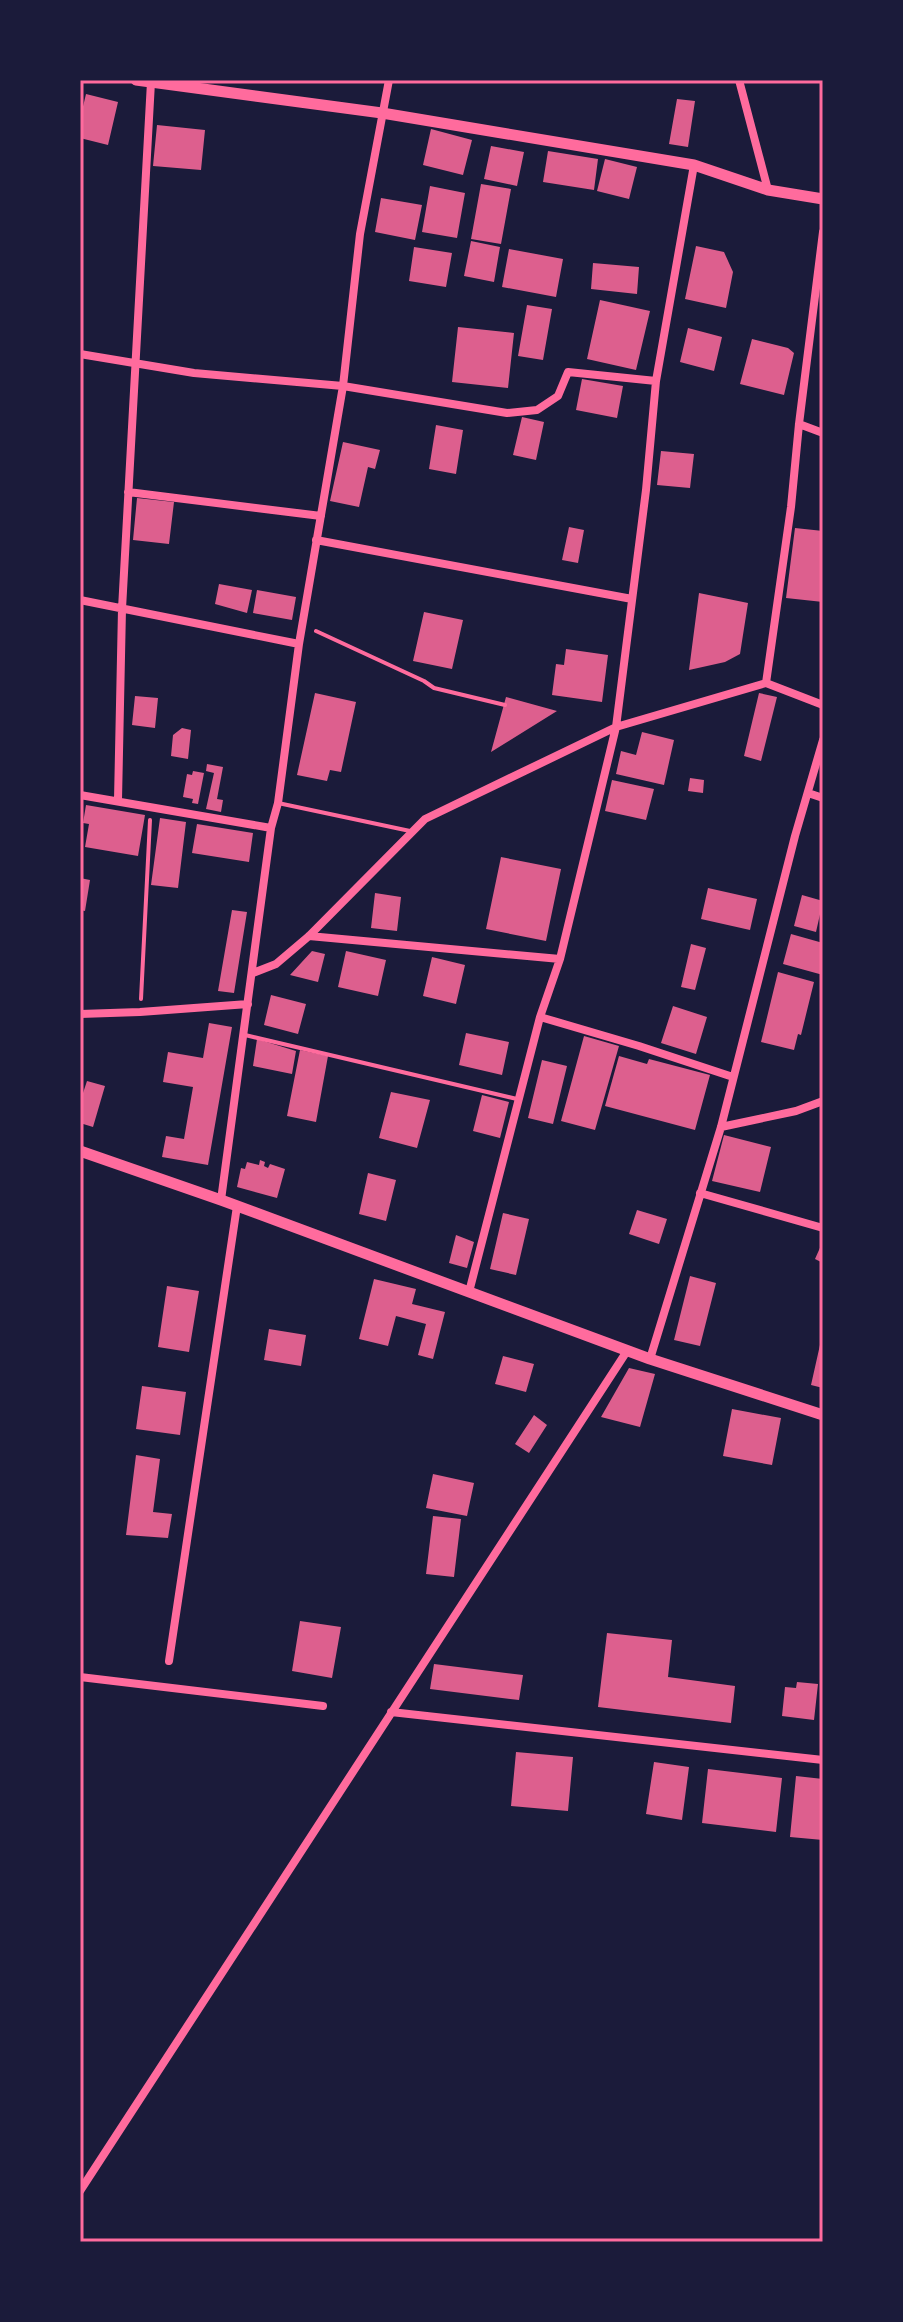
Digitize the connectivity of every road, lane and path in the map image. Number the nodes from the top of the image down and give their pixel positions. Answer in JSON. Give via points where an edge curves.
{"nodes":[{"id":1,"x":136,"y":80,"type":"edge"},
{"id":2,"x":389,"y":80,"type":"edge"},
{"id":3,"x":739,"y":80,"type":"edge"},
{"id":4,"x":151,"y":82,"type":"junction"},
{"id":5,"x":382,"y":113,"type":"junction"},
{"id":6,"x":694,"y":165,"type":"junction"},
{"id":7,"x":768,"y":190,"type":"junction"},
{"id":8,"x":823,"y":199,"type":"edge"},
{"id":9,"x":823,"y":232,"type":"edge"},
{"id":10,"x":80,"y":354,"type":"edge"},
{"id":11,"x":135,"y":363,"type":"junction"},
{"id":12,"x":656,"y":381,"type":"junction"},
{"id":13,"x":343,"y":386,"type":"junction"},
{"id":14,"x":799,"y":424,"type":"junction"},
{"id":15,"x":823,"y":433,"type":"edge"},
{"id":16,"x":128,"y":492,"type":"junction"},
{"id":17,"x":321,"y":516,"type":"junction"},
{"id":18,"x":316,"y":540,"type":"junction"},
{"id":19,"x":632,"y":599,"type":"junction"},
{"id":20,"x":80,"y":600,"type":"edge"},
{"id":21,"x":122,"y":609,"type":"junction"},
{"id":22,"x":303,"y":625,"type":"junction"},
{"id":23,"x":299,"y":644,"type":"junction"},
{"id":24,"x":766,"y":683,"type":"junction"},
{"id":25,"x":505,"y":705,"type":"dead end"},
{"id":26,"x":823,"y":705,"type":"edge"},
{"id":27,"x":616,"y":727,"type":"junction"},
{"id":28,"x":823,"y":740,"type":"edge"},
{"id":29,"x":808,"y":793,"type":"junction"},
{"id":30,"x":80,"y":795,"type":"edge"},
{"id":31,"x":823,"y":798,"type":"edge"},
{"id":32,"x":118,"y":800,"type":"junction"},
{"id":33,"x":278,"y":803,"type":"junction"},
{"id":34,"x":150,"y":806,"type":"junction"},
{"id":35,"x":271,"y":828,"type":"junction"},
{"id":36,"x":413,"y":831,"type":"junction"},
{"id":37,"x":309,"y":936,"type":"junction"},
{"id":38,"x":560,"y":959,"type":"junction"},
{"id":39,"x":253,"y":973,"type":"junction"},
{"id":40,"x":248,"y":1004,"type":"junction"},
{"id":41,"x":140,"y":1012,"type":"junction"},
{"id":42,"x":80,"y":1014,"type":"edge"},
{"id":43,"x":540,"y":1017,"type":"junction"},
{"id":44,"x":244,"y":1034,"type":"junction"},
{"id":45,"x":733,"y":1077,"type":"junction"},
{"id":46,"x":519,"y":1099,"type":"junction"},
{"id":47,"x":823,"y":1101,"type":"edge"},
{"id":48,"x":721,"y":1127,"type":"junction"},
{"id":49,"x":80,"y":1151,"type":"edge"},
{"id":50,"x":700,"y":1193,"type":"junction"},
{"id":51,"x":221,"y":1200,"type":"junction"},
{"id":52,"x":237,"y":1206,"type":"junction"},
{"id":53,"x":823,"y":1228,"type":"edge"},
{"id":54,"x":469,"y":1292,"type":"junction"},
{"id":55,"x":627,"y":1351,"type":"junction"},
{"id":56,"x":650,"y":1359,"type":"junction"},
{"id":57,"x":823,"y":1415,"type":"edge"},
{"id":58,"x":169,"y":1661,"type":"dead end"},
{"id":59,"x":80,"y":1677,"type":"edge"},
{"id":60,"x":323,"y":1706,"type":"dead end"},
{"id":61,"x":391,"y":1712,"type":"junction"},
{"id":62,"x":823,"y":1760,"type":"edge"},
{"id":63,"x":80,"y":2191,"type":"edge"}],
"edges":[{"from":1,"to":4,"type":"street"},
{"from":2,"to":5,"type":"street"},
{"from":3,"to":7,"type":"street"},
{"from":4,"to":5,"type":"street"},
{"from":4,"to":11,"type":"street"},
{"from":5,"to":6,"type":"street"},
{"from":5,"to":13,"type":"street","via":[[360,234]]},
{"from":6,"to":7,"type":"street"},
{"from":6,"to":12,"type":"street"},
{"from":7,"to":8,"type":"street"},
{"from":9,"to":14,"type":"street"},
{"from":10,"to":11,"type":"street"},
{"from":11,"to":13,"type":"street"},
{"from":11,"to":16,"type":"street"},
{"from":12,"to":13,"type":"street","via":[[568,372],[558,396],[537,410],[507,413]]},
{"from":12,"to":19,"type":"street"},
{"from":13,"to":17,"type":"street"},
{"from":14,"to":15,"type":"street"},
{"from":14,"to":24,"type":"street"},
{"from":16,"to":17,"type":"street"},
{"from":16,"to":21,"type":"street"},
{"from":17,"to":18,"type":"street"},
{"from":18,"to":19,"type":"street"},
{"from":18,"to":22,"type":"street"},
{"from":19,"to":27,"type":"street"},
{"from":20,"to":21,"type":"street"},
{"from":21,"to":23,"type":"street"},
{"from":21,"to":32,"type":"street"},
{"from":22,"to":23,"type":"street"},
{"from":22,"to":25,"type":"path","via":[[434,688]]},
{"from":23,"to":33,"type":"street"},
{"from":24,"to":26,"type":"street"},
{"from":24,"to":27,"type":"street"},
{"from":27,"to":36,"type":"street","via":[[425,819]]},
{"from":27,"to":38,"type":"street"},
{"from":28,"to":29,"type":"street"},
{"from":29,"to":31,"type":"street"},
{"from":29,"to":45,"type":"street"},
{"from":30,"to":32,"type":"street"},
{"from":32,"to":34,"type":"street"},
{"from":33,"to":35,"type":"street"},
{"from":33,"to":36,"type":"lane"},
{"from":34,"to":35,"type":"street"},
{"from":34,"to":41,"type":"path"},
{"from":35,"to":39,"type":"street"},
{"from":36,"to":37,"type":"street"},
{"from":37,"to":38,"type":"street"},
{"from":37,"to":39,"type":"street","via":[[276,964]]},
{"from":38,"to":43,"type":"street"},
{"from":39,"to":40,"type":"street"},
{"from":40,"to":41,"type":"street"},
{"from":40,"to":44,"type":"street"},
{"from":41,"to":42,"type":"street"},
{"from":43,"to":45,"type":"street"},
{"from":43,"to":46,"type":"street"},
{"from":44,"to":46,"type":"lane"},
{"from":44,"to":51,"type":"street"},
{"from":45,"to":48,"type":"street"},
{"from":46,"to":54,"type":"street"},
{"from":47,"to":48,"type":"street"},
{"from":48,"to":50,"type":"street"},
{"from":49,"to":51,"type":"street"},
{"from":50,"to":53,"type":"street"},
{"from":50,"to":56,"type":"street"},
{"from":51,"to":52,"type":"street"},
{"from":52,"to":54,"type":"street"},
{"from":52,"to":58,"type":"street"},
{"from":54,"to":55,"type":"street"},
{"from":55,"to":56,"type":"street"},
{"from":55,"to":61,"type":"street"},
{"from":56,"to":57,"type":"street"},
{"from":59,"to":60,"type":"street"},
{"from":61,"to":62,"type":"street"},
{"from":61,"to":63,"type":"street"}]}
